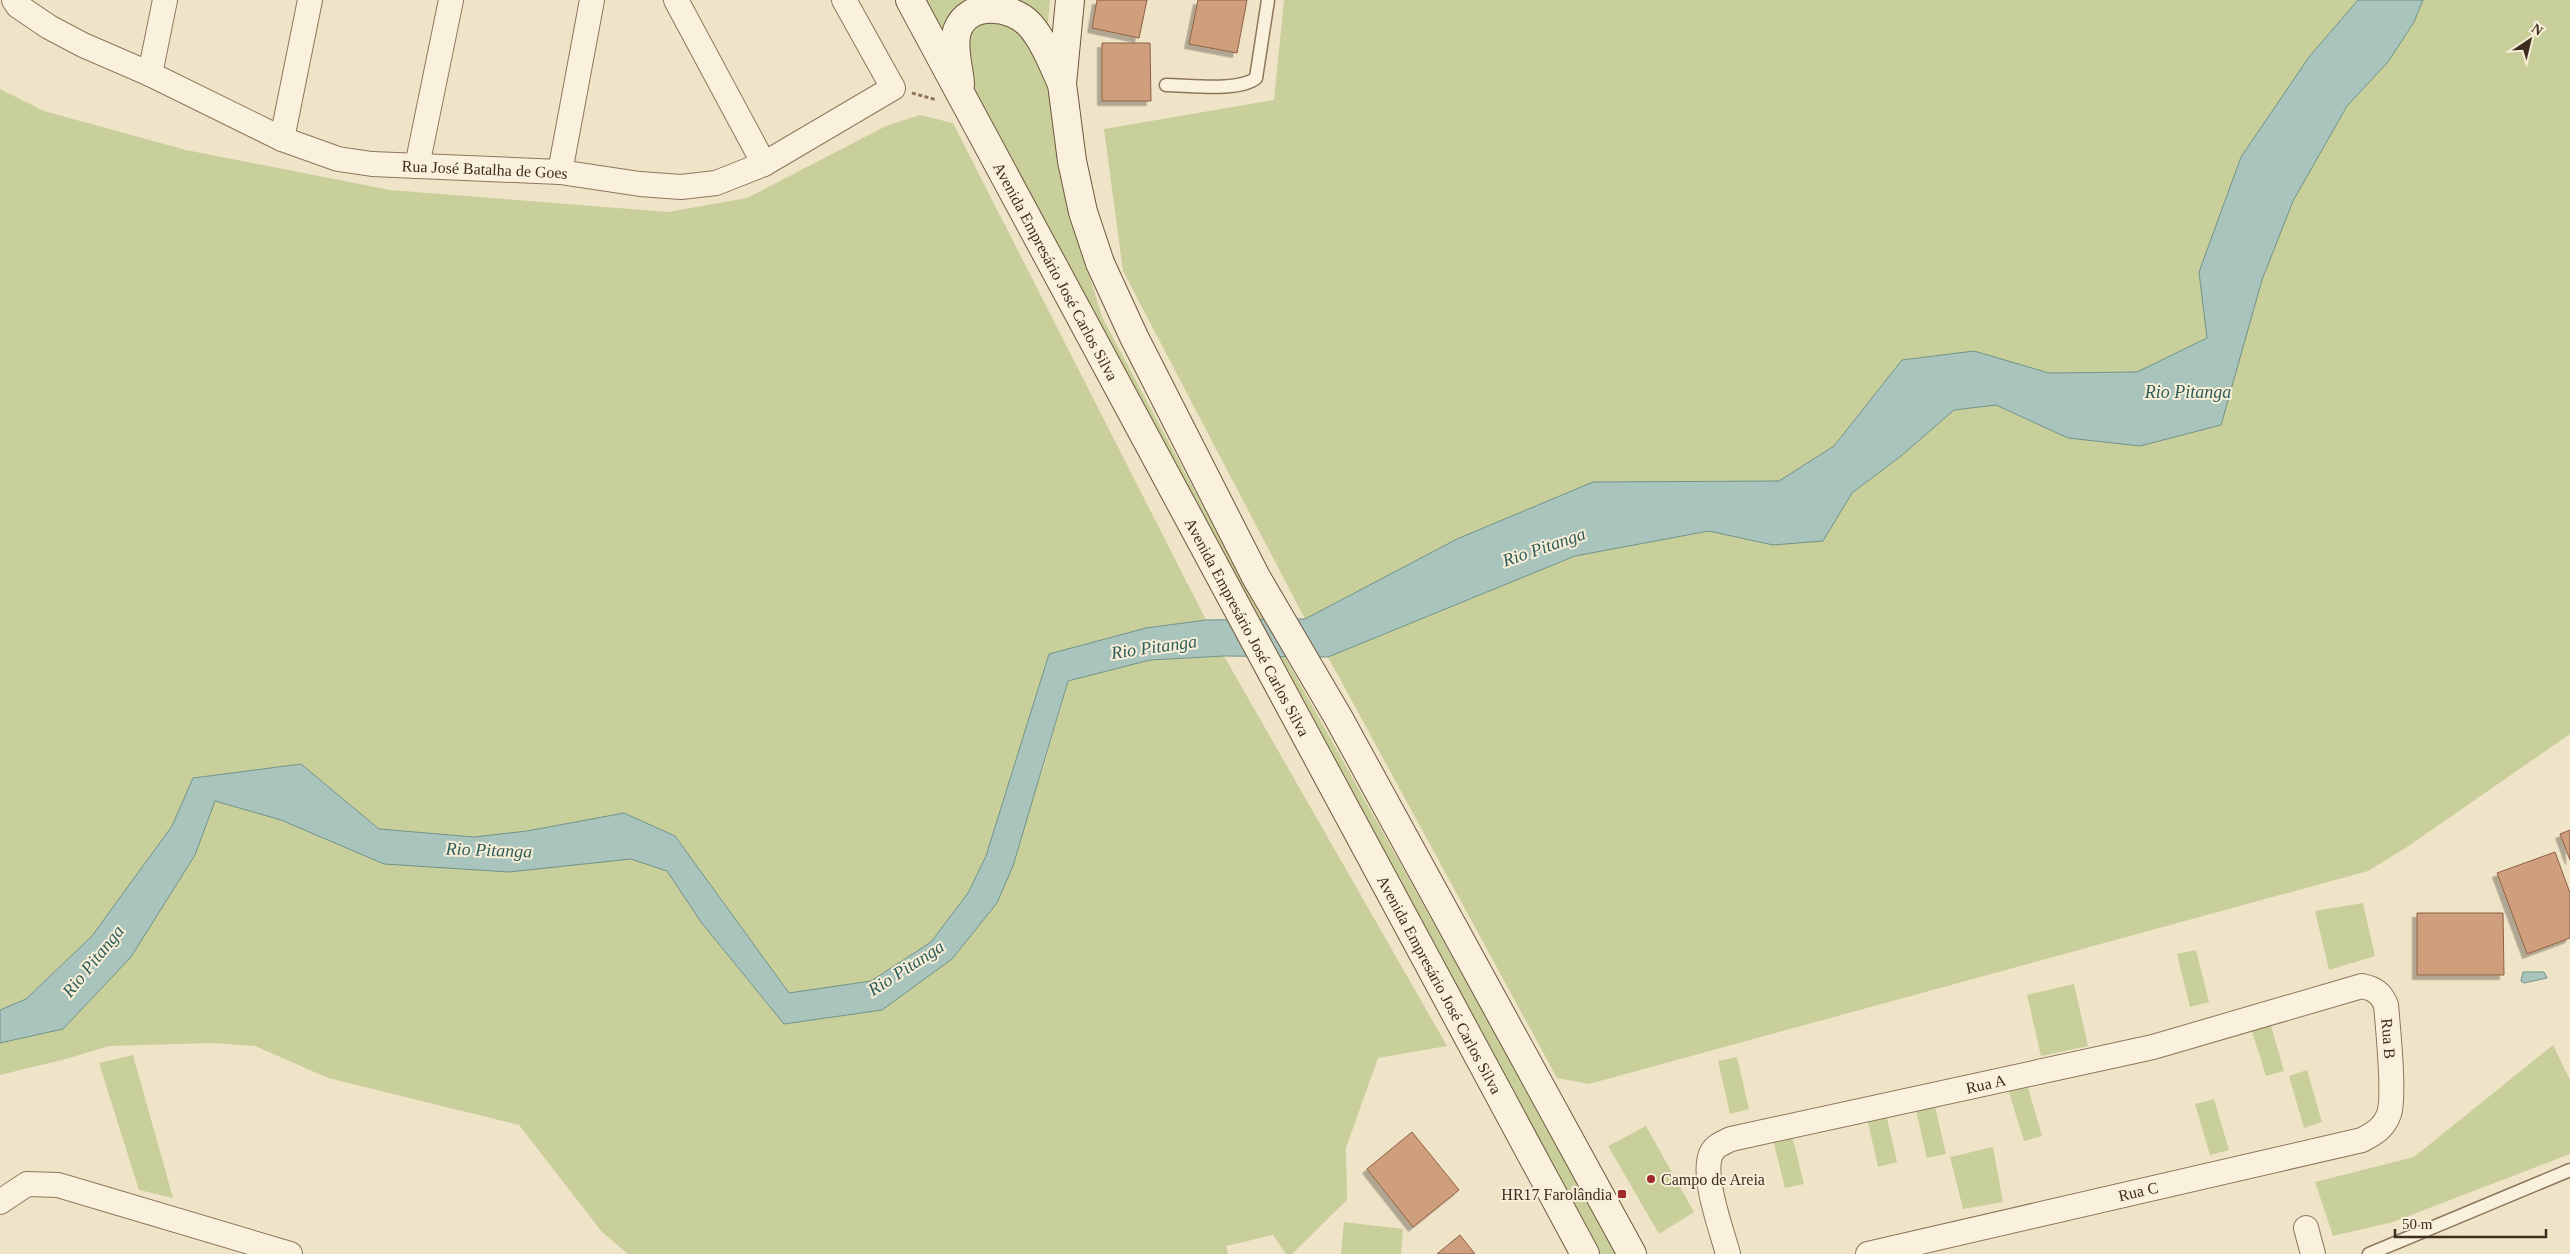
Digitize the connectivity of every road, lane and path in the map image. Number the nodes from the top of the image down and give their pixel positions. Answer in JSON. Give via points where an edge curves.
{"nodes":[{"id":1,"x":165,"y":0,"type":"edge"},
{"id":2,"x":310,"y":0,"type":"edge"},
{"id":3,"x":451,"y":0,"type":"edge"},
{"id":4,"x":592,"y":0,"type":"edge"},
{"id":5,"x":676,"y":0,"type":"edge"},
{"id":6,"x":844,"y":0,"type":"edge"},
{"id":7,"x":910,"y":0,"type":"edge"},
{"id":8,"x":1070,"y":0,"type":"edge"},
{"id":9,"x":1268,"y":0,"type":"edge"},
{"id":10,"x":17,"y":2,"type":"edge"},
{"id":11,"x":150,"y":74,"type":"junction"},
{"id":12,"x":1062,"y":84,"type":"junction"},
{"id":13,"x":1166,"y":85,"type":"dead end"},
{"id":14,"x":893,"y":88,"type":"junction"},
{"id":15,"x":964,"y":103,"type":"junction"},
{"id":16,"x":282,"y":139,"type":"junction"},
{"id":17,"x":764,"y":164,"type":"junction"},
{"id":18,"x":417,"y":166,"type":"junction"},
{"id":19,"x":560,"y":172,"type":"junction"},
{"id":20,"x":2362,"y":986,"type":"joint"},
{"id":21,"x":2391,"y":1105,"type":"joint"},
{"id":22,"x":2570,"y":1170,"type":"edge"},
{"id":23,"x":0,"y":1202,"type":"edge"},
{"id":24,"x":2306,"y":1228,"type":"dead end"},
{"id":25,"x":290,"y":1254,"type":"edge"},
{"id":26,"x":1585,"y":1254,"type":"edge"},
{"id":27,"x":1632,"y":1254,"type":"edge"},
{"id":28,"x":1728,"y":1254,"type":"edge"},
{"id":29,"x":1868,"y":1254,"type":"edge"},
{"id":30,"x":2313,"y":1254,"type":"edge"},
{"id":31,"x":2370,"y":1254,"type":"edge"}],
"edges":[{"from":1,"to":11,"type":"street"},
{"from":2,"to":16,"type":"street"},
{"from":3,"to":18,"type":"street"},
{"from":4,"to":19,"type":"street"},
{"from":5,"to":17,"type":"street"},
{"from":6,"to":14,"type":"street"},
{"from":7,"to":15,"type":"main road","name":"Avenida Empresário José Carlos Silva"},
{"from":8,"to":12,"type":"main road","name":"Avenida Empresário José Carlos Silva"},
{"from":9,"to":13,"type":"lane","via":[[1256,78],[1228,86]]},
{"from":10,"to":11,"type":"street","name":"Rua José Batalha de Goes","via":[[83,45]]},
{"from":11,"to":16,"type":"street","name":"Rua José Batalha de Goes"},
{"from":12,"to":15,"type":"main road","via":[[1039,38],[1017,13],[998,8],[979,9],[967,17],[957,31],[956,54]]},
{"from":12,"to":27,"type":"main road","name":"Avenida Empresário José Carlos Silva","via":[[1072,161],[1083,212],[1100,263],[1134,337],[1256,577],[1338,716]]},
{"from":14,"to":15,"type":"path"},
{"from":14,"to":17,"type":"street","name":"Rua José Batalha de Goes"},
{"from":15,"to":26,"type":"main road","name":"Avenida Empresário José Carlos Silva"},
{"from":16,"to":18,"type":"street","name":"Rua José Batalha de Goes","via":[[338,159]]},
{"from":17,"to":19,"type":"street","name":"Rua José Batalha de Goes","via":[[716,183],[681,187]]},
{"from":18,"to":19,"type":"street","name":"Rua José Batalha de Goes"},
{"from":20,"to":21,"type":"street","name":"Rua B","via":[[2377,991],[2386,1005]]},
{"from":20,"to":28,"type":"street","name":"Rua A","via":[[2154,1047],[1730,1140],[1711,1153],[1707,1171]]},
{"from":21,"to":29,"type":"street","name":"Rua C","via":[[2378,1132],[2362,1140]]},
{"from":22,"to":31,"type":"lane"},
{"from":23,"to":25,"type":"street","via":[[27,1184],[58,1185]]},
{"from":24,"to":30,"type":"street"}]}
